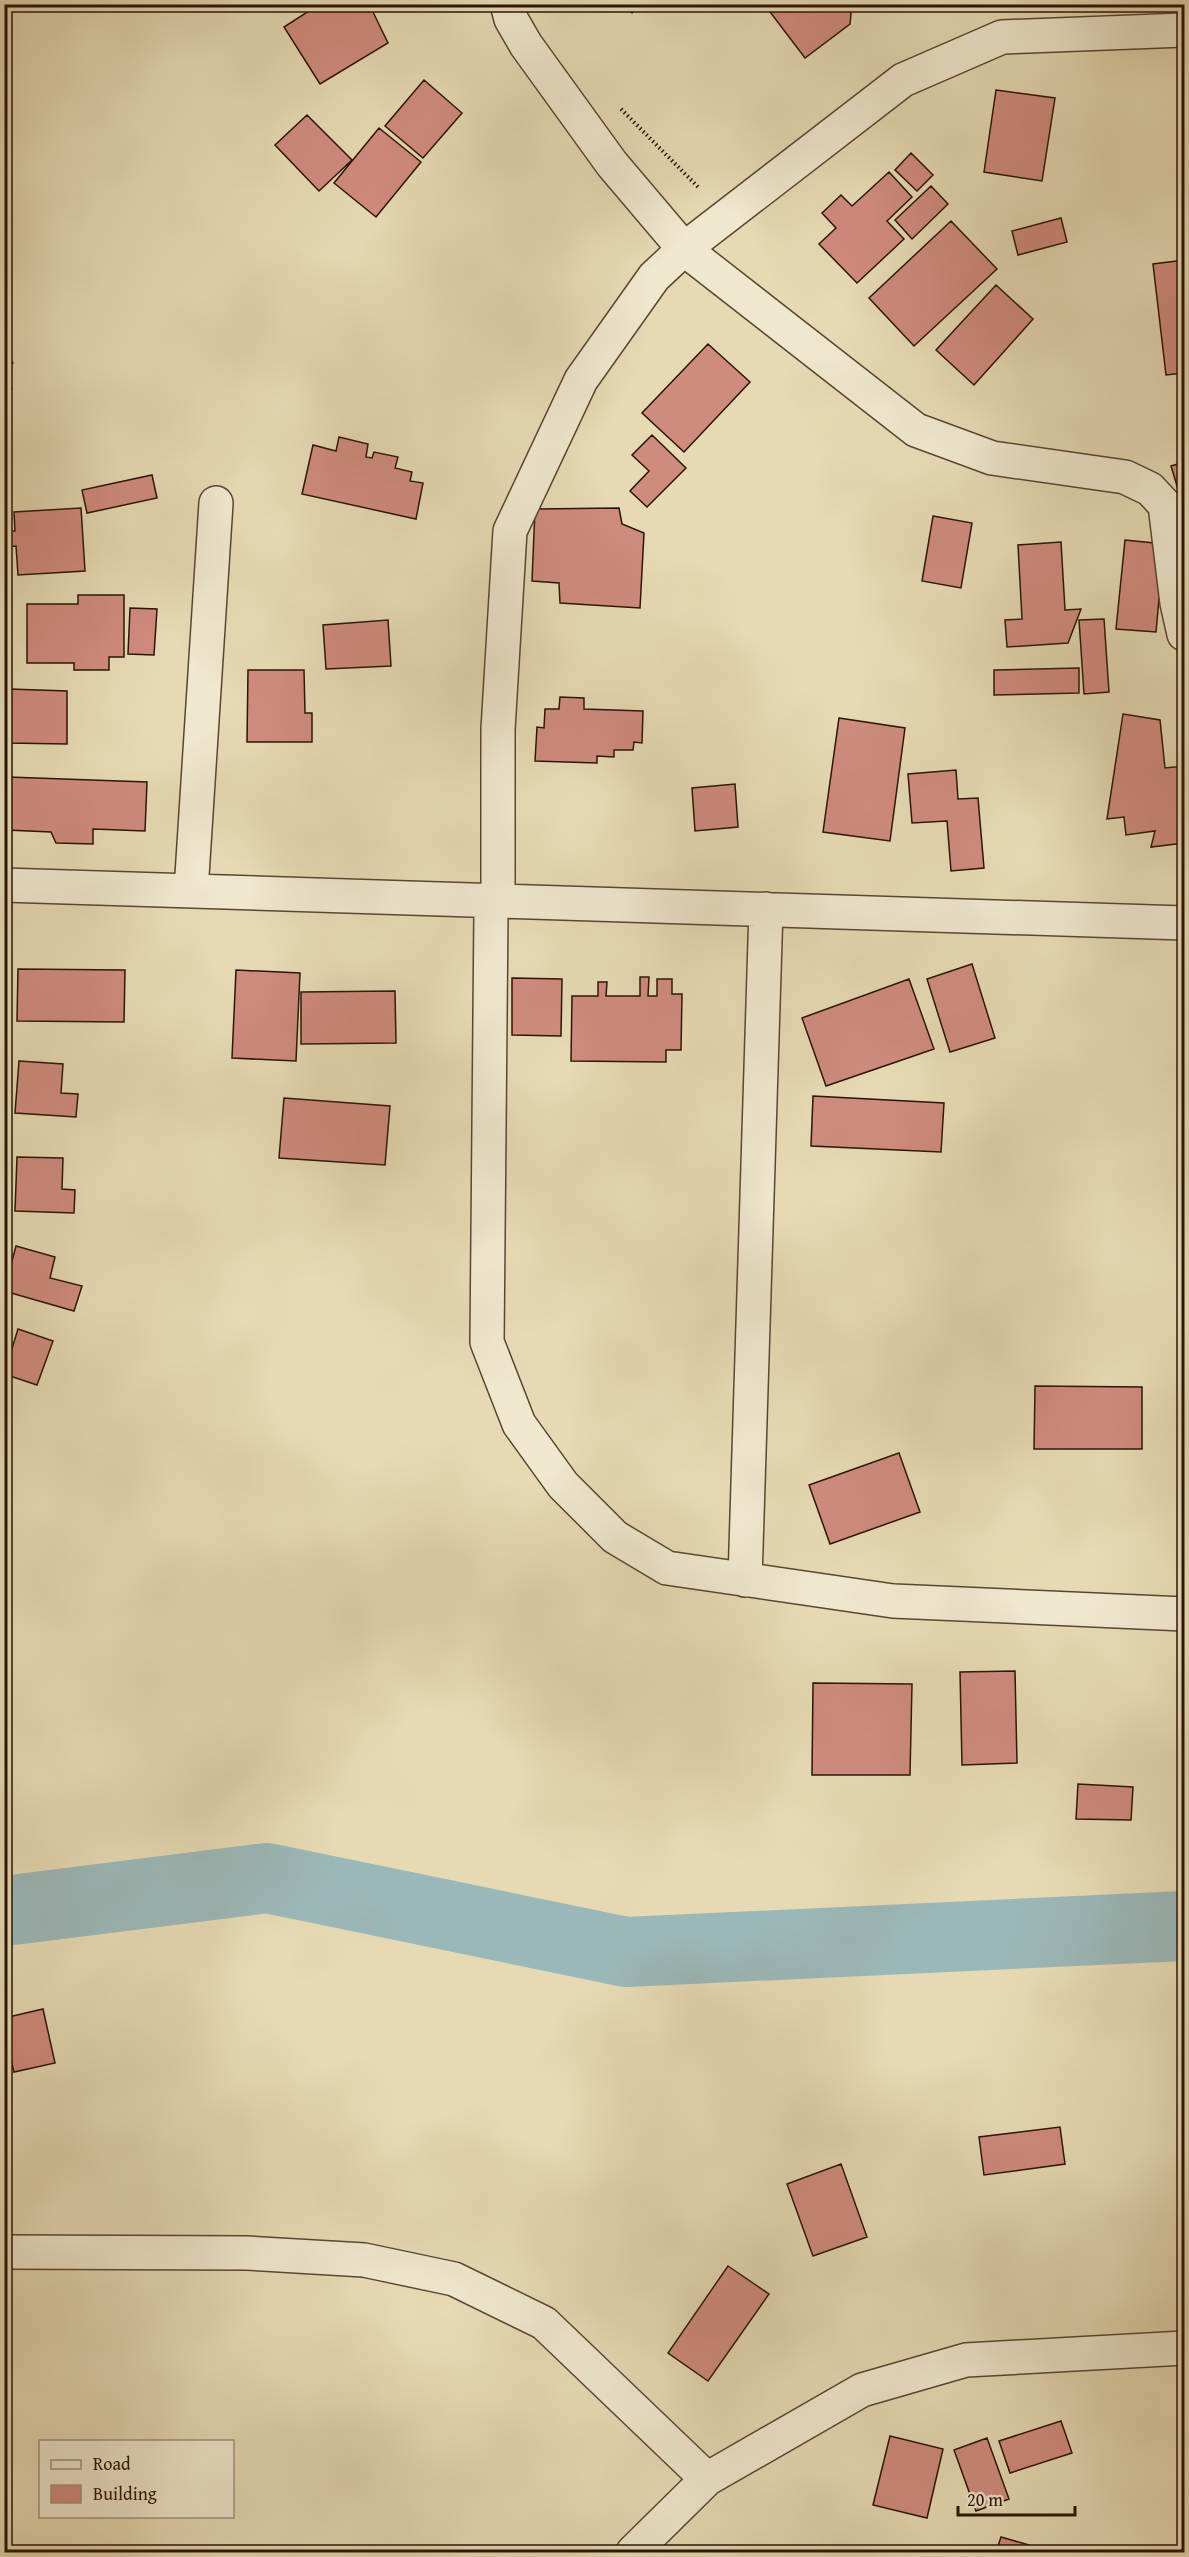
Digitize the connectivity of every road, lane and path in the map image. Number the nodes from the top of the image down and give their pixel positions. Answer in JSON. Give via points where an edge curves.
{"nodes":[{"id":1,"x":507,"y":4,"type":"edge"},
{"id":2,"x":1185,"y":30,"type":"edge"},
{"id":3,"x":616,"y":103,"type":"dead end"},
{"id":4,"x":728,"y":214,"type":"junction"},
{"id":5,"x":684,"y":249,"type":"junction"},
{"id":6,"x":216,"y":502,"type":"dead end"},
{"id":7,"x":1185,"y":634,"type":"edge"},
{"id":8,"x":4,"y":885,"type":"edge"},
{"id":9,"x":191,"y":891,"type":"junction"},
{"id":10,"x":498,"y":901,"type":"junction"},
{"id":11,"x":766,"y":909,"type":"junction"},
{"id":12,"x":1185,"y":923,"type":"edge"},
{"id":13,"x":745,"y":1580,"type":"junction"},
{"id":14,"x":1185,"y":1614,"type":"edge"},
{"id":15,"x":4,"y":2252,"type":"edge"},
{"id":16,"x":1185,"y":2349,"type":"edge"},
{"id":17,"x":707,"y":2479,"type":"junction"},
{"id":18,"x":633,"y":2553,"type":"edge"}],
"edges":[{"from":1,"to":5,"type":"street","via":[[510,18],[526,45],[612,164]]},
{"from":2,"to":4,"type":"street","via":[[1002,37],[903,80]]},
{"from":3,"to":4,"type":"path"},
{"from":4,"to":5,"type":"street"},
{"from":5,"to":7,"type":"street","via":[[916,430],[993,458],[1125,477],[1150,489],[1164,505]]},
{"from":5,"to":10,"type":"street","via":[[654,277],[581,380],[510,531],[498,729]]},
{"from":6,"to":9,"type":"street"},
{"from":8,"to":9,"type":"street"},
{"from":9,"to":10,"type":"street"},
{"from":10,"to":11,"type":"street"},
{"from":10,"to":13,"type":"street","via":[[491,911],[487,1342],[519,1424],[563,1485],[615,1537],[667,1568]]},
{"from":11,"to":12,"type":"street"},
{"from":11,"to":13,"type":"street"},
{"from":13,"to":14,"type":"street","via":[[893,1601]]},
{"from":15,"to":17,"type":"street","via":[[247,2253],[364,2260],[454,2279],[544,2323]]},
{"from":16,"to":17,"type":"street","via":[[966,2360],[862,2390]]},
{"from":17,"to":18,"type":"street"}]}
